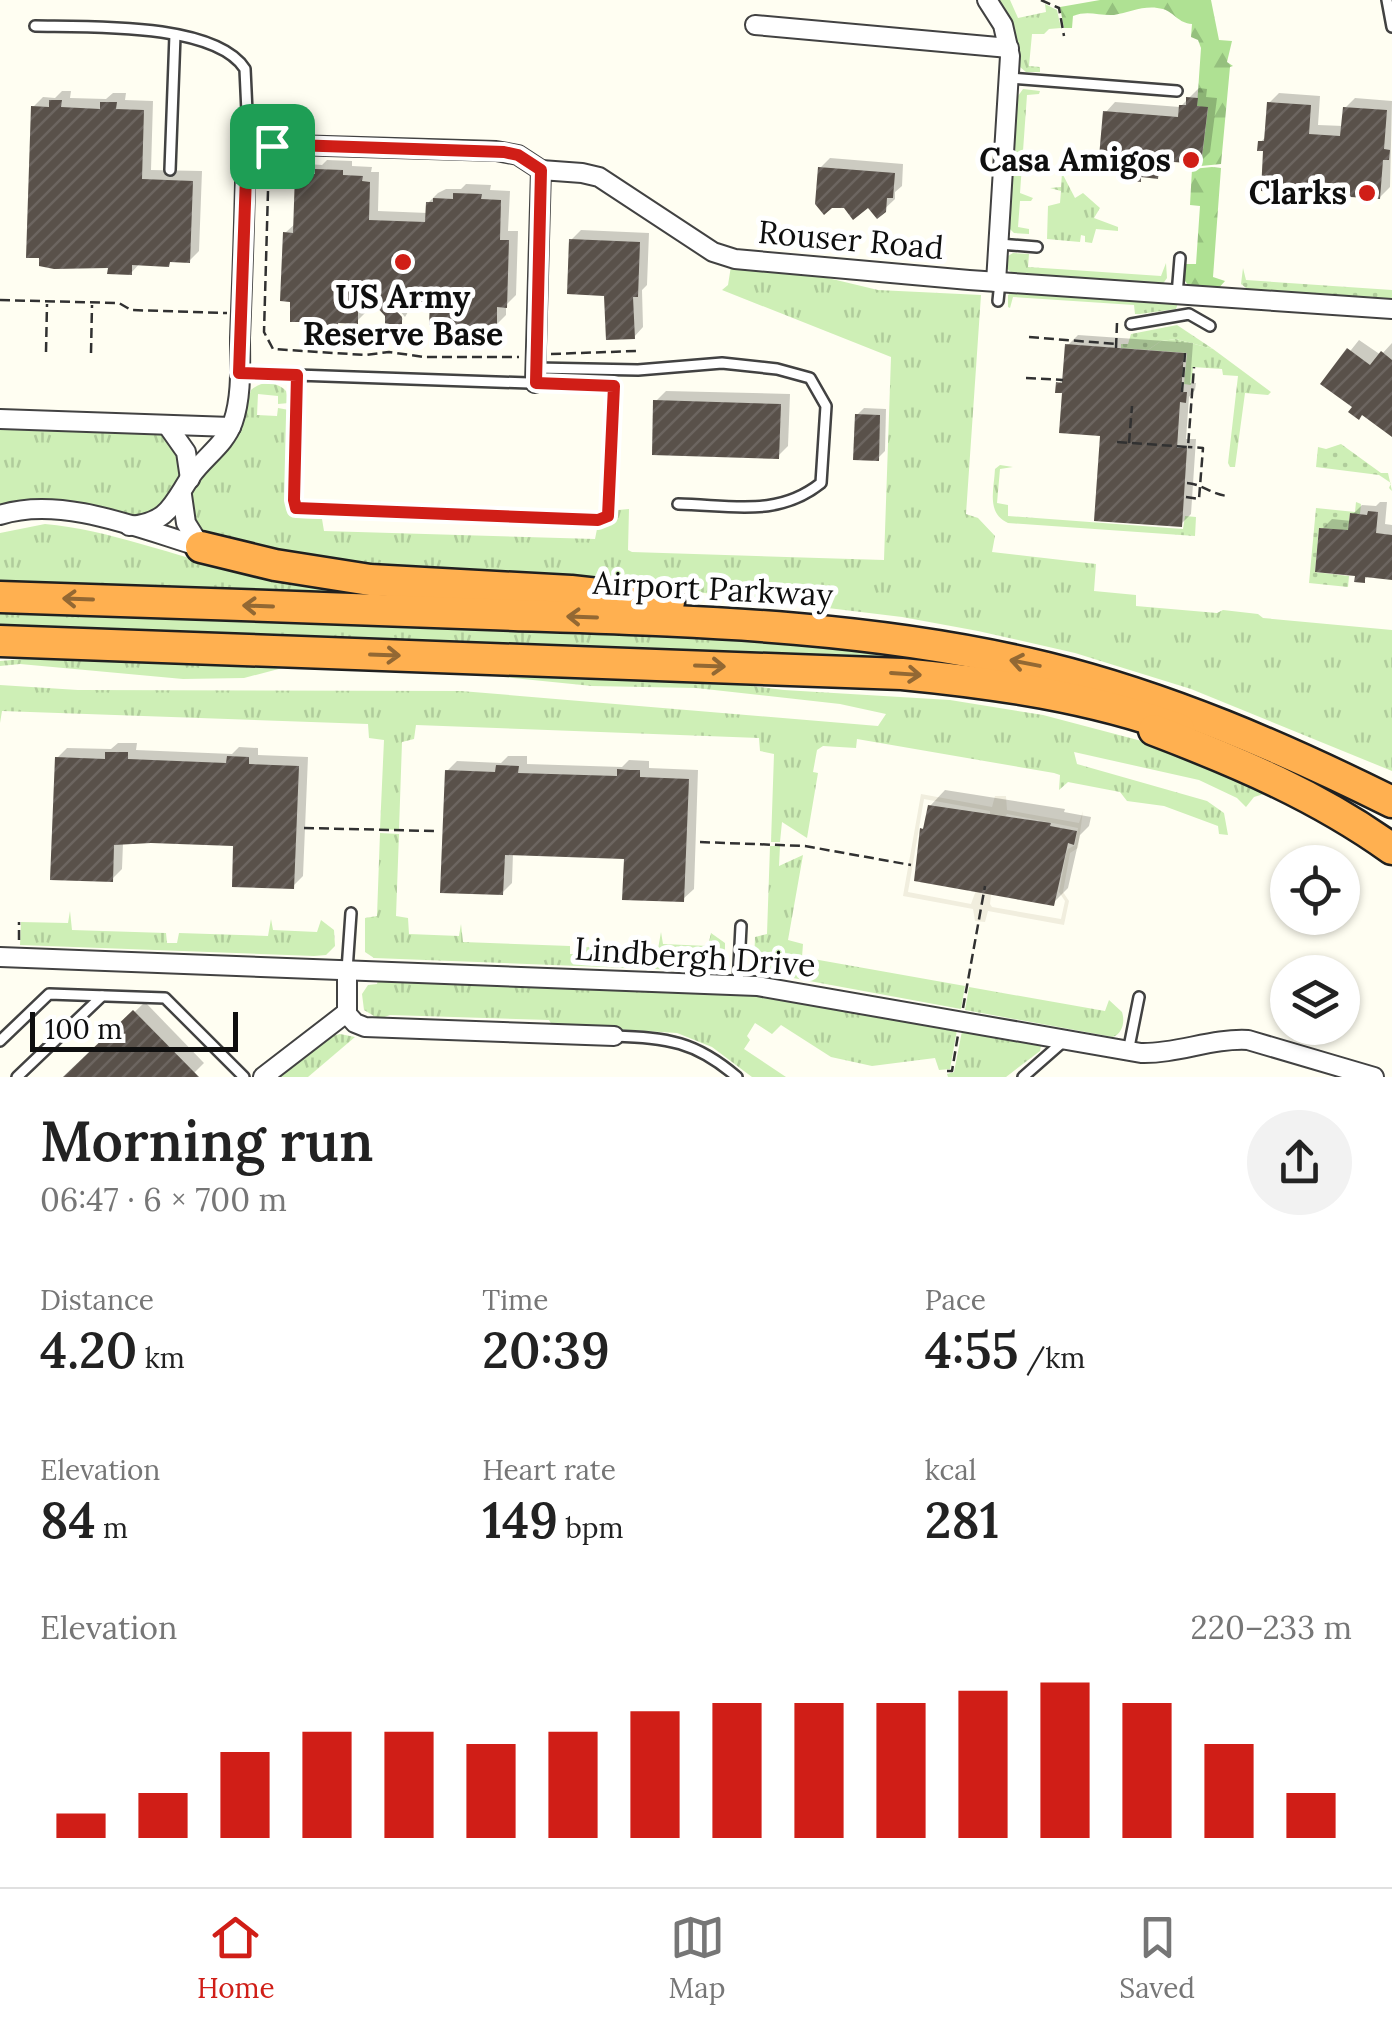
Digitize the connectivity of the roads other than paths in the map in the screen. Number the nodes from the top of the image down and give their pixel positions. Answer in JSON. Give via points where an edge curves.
{"nodes":[{"id":1,"x":988,"y":0,"type":"edge"},
{"id":2,"x":1387,"y":0,"type":"edge"},
{"id":3,"x":755,"y":25,"type":"dead end"},
{"id":4,"x":35,"y":26,"type":"dead end"},
{"id":5,"x":1392,"y":26,"type":"edge"},
{"id":6,"x":174,"y":35,"type":"junction"},
{"id":7,"x":1009,"y":48,"type":"junction"},
{"id":8,"x":1010,"y":78,"type":"junction"},
{"id":9,"x":1178,"y":91,"type":"dead end"},
{"id":10,"x":256,"y":158,"type":"junction"},
{"id":11,"x":170,"y":170,"type":"dead end"},
{"id":12,"x":541,"y":170,"type":"junction"},
{"id":13,"x":998,"y":244,"type":"junction"},
{"id":14,"x":1037,"y":247,"type":"dead end"},
{"id":15,"x":1180,"y":258,"type":"dead end"},
{"id":16,"x":998,"y":288,"type":"junction"},
{"id":17,"x":1186,"y":301,"type":"junction"},
{"id":18,"x":1392,"y":308,"type":"edge"},
{"id":19,"x":1130,"y":324,"type":"dead end"},
{"id":20,"x":1210,"y":326,"type":"dead end"},
{"id":21,"x":536,"y":369,"type":"junction"},
{"id":22,"x":239,"y":373,"type":"junction"},
{"id":23,"x":297,"y":375,"type":"junction"},
{"id":24,"x":0,"y":419,"type":"edge"},
{"id":25,"x":167,"y":425,"type":"junction"},
{"id":26,"x":231,"y":427,"type":"junction"},
{"id":27,"x":186,"y":487,"type":"junction"},
{"id":28,"x":678,"y":504,"type":"dead end"},
{"id":29,"x":0,"y":515,"type":"edge"},
{"id":30,"x":129,"y":526,"type":"junction"},
{"id":31,"x":201,"y":547,"type":"junction"},
{"id":32,"x":0,"y":597,"type":"edge"},
{"id":33,"x":889,"y":638,"type":"junction"},
{"id":34,"x":0,"y":641,"type":"edge"},
{"id":35,"x":50,"y":643,"type":"junction"},
{"id":36,"x":0,"y":654,"type":"edge"},
{"id":37,"x":1119,"y":688,"type":"junction"},
{"id":38,"x":1076,"y":701,"type":"junction"},
{"id":39,"x":1392,"y":780,"type":"edge"},
{"id":40,"x":1392,"y":802,"type":"edge"},
{"id":41,"x":1392,"y":822,"type":"edge"},
{"id":42,"x":1392,"y":849,"type":"edge"},
{"id":43,"x":351,"y":913,"type":"dead end"},
{"id":44,"x":741,"y":926,"type":"dead end"},
{"id":45,"x":0,"y":957,"type":"edge"},
{"id":46,"x":347,"y":970,"type":"junction"},
{"id":47,"x":738,"y":985,"type":"junction"},
{"id":48,"x":102,"y":995,"type":"junction"},
{"id":49,"x":1139,"y":997,"type":"dead end"},
{"id":50,"x":346,"y":1012,"type":"junction"},
{"id":51,"x":614,"y":1036,"type":"joint"},
{"id":52,"x":1065,"y":1040,"type":"junction"},
{"id":53,"x":0,"y":1041,"type":"edge"},
{"id":54,"x":1128,"y":1052,"type":"junction"},
{"id":55,"x":18,"y":1077,"type":"edge"},
{"id":56,"x":244,"y":1077,"type":"edge"},
{"id":57,"x":263,"y":1077,"type":"edge"},
{"id":58,"x":738,"y":1077,"type":"edge"},
{"id":59,"x":1023,"y":1077,"type":"edge"},
{"id":60,"x":1374,"y":1077,"type":"edge"}],
"edges":[{"from":1,"to":7,"type":"street"},
{"from":2,"to":5,"type":"lane"},
{"from":3,"to":7,"type":"street"},
{"from":4,"to":6,"type":"lane"},
{"from":6,"to":10,"type":"lane","via":[[226,50],[240,62],[248,79],[247,121]]},
{"from":6,"to":11,"type":"lane"},
{"from":7,"to":8,"type":"street"},
{"from":8,"to":9,"type":"lane"},
{"from":8,"to":13,"type":"street"},
{"from":10,"to":12,"type":"street","name":"Rouser Road","via":[[282,145],[496,151]]},
{"from":10,"to":22,"type":"street","via":[[246,183]]},
{"from":12,"to":16,"type":"street","name":"Rouser Road","via":[[607,181],[727,258]]},
{"from":12,"to":21,"type":"street"},
{"from":13,"to":14,"type":"lane"},
{"from":13,"to":16,"type":"street"},
{"from":15,"to":17,"type":"lane"},
{"from":16,"to":17,"type":"street","name":"Rouser Road"},
{"from":17,"to":18,"type":"street","name":"Rouser Road"},
{"from":17,"to":19,"type":"lane"},
{"from":17,"to":20,"type":"lane"},
{"from":21,"to":23,"type":"lane"},
{"from":21,"to":23,"type":"lane","via":[[614,386],[605,518],[299,510]]},
{"from":21,"to":28,"type":"lane","via":[[722,363],[810,378],[826,406],[821,483],[776,506]]},
{"from":22,"to":23,"type":"lane"},
{"from":22,"to":26,"type":"street"},
{"from":24,"to":25,"type":"street"},
{"from":25,"to":26,"type":"street"},
{"from":25,"to":27,"type":"street","via":[[186,452]]},
{"from":26,"to":27,"type":"street"},
{"from":27,"to":30,"type":"street","via":[[156,521]]},
{"from":27,"to":31,"type":"street","via":[[186,523]]},
{"from":29,"to":30,"type":"street","via":[[56,508]]},
{"from":30,"to":31,"type":"street"},
{"from":31,"to":33,"type":"highway","via":[[370,580],[662,601]]},
{"from":33,"to":32,"type":"highway","name":"Airport Parkway","one_way":true,"via":[[737,623]]},
{"from":37,"to":33,"type":"highway","name":"Airport Parkway","one_way":true},
{"from":34,"to":35,"type":"highway"},
{"from":35,"to":36,"type":"highway"},
{"from":35,"to":38,"type":"highway","one_way":true,"via":[[902,674]]},
{"from":37,"to":39,"type":"highway","via":[[1178,694]]},
{"from":37,"to":40,"type":"highway","name":"Airport Parkway","via":[[1232,727]]},
{"from":38,"to":41,"type":"highway","via":[[1243,752]]},
{"from":38,"to":42,"type":"highway","via":[[1277,780]]},
{"from":43,"to":46,"type":"lane"},
{"from":44,"to":47,"type":"lane"},
{"from":45,"to":46,"type":"street","name":"Lindbergh Drive"},
{"from":46,"to":47,"type":"street","name":"Lindbergh Drive"},
{"from":46,"to":50,"type":"street"},
{"from":47,"to":52,"type":"street","name":"Lindbergh Drive"},
{"from":48,"to":53,"type":"lane","via":[[50,994]]},
{"from":48,"to":55,"type":"lane"},
{"from":48,"to":56,"type":"lane","via":[[166,998]]},
{"from":49,"to":54,"type":"lane"},
{"from":50,"to":51,"type":"street","via":[[365,1027]]},
{"from":50,"to":57,"type":"street"},
{"from":51,"to":58,"type":"lane","via":[[691,1045]]},
{"from":52,"to":54,"type":"street","name":"Lindbergh Drive"},
{"from":52,"to":59,"type":"lane"},
{"from":54,"to":60,"type":"street","name":"Lindbergh Drive","via":[[1162,1054],[1248,1040]]}]}
